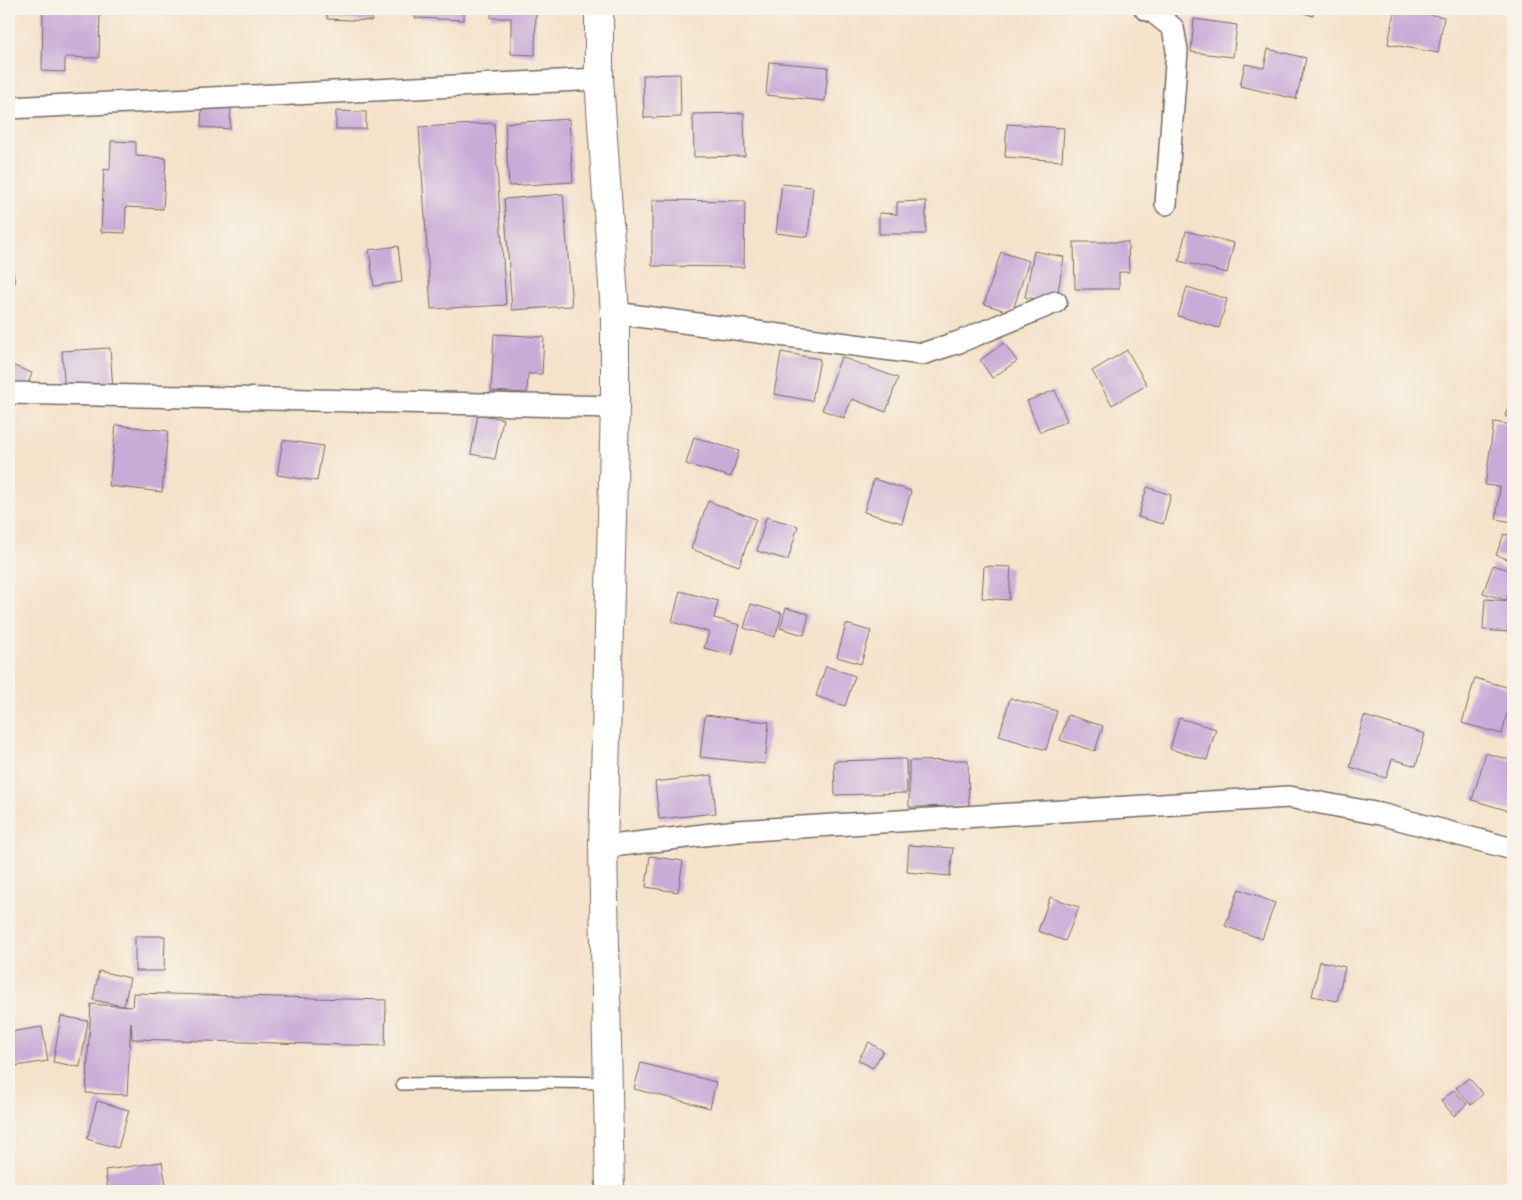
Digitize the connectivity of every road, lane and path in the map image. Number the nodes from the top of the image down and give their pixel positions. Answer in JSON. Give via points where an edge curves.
{"nodes":[{"id":1,"x":599,"y":9,"type":"edge"},
{"id":2,"x":1145,"y":9,"type":"edge"},
{"id":3,"x":599,"y":79,"type":"junction"},
{"id":4,"x":9,"y":108,"type":"edge"},
{"id":5,"x":1166,"y":204,"type":"dead end"},
{"id":6,"x":1056,"y":302,"type":"dead end"},
{"id":7,"x":615,"y":313,"type":"junction"},
{"id":8,"x":9,"y":393,"type":"edge"},
{"id":9,"x":615,"y":407,"type":"junction"},
{"id":10,"x":604,"y":847,"type":"junction"},
{"id":11,"x":1513,"y":849,"type":"edge"},
{"id":12,"x":608,"y":1083,"type":"junction"},
{"id":13,"x":402,"y":1084,"type":"dead end"},
{"id":14,"x":610,"y":1191,"type":"edge"}],
"edges":[{"from":1,"to":3,"type":"street"},
{"from":2,"to":5,"type":"street","via":[[1173,28],[1177,50]]},
{"from":3,"to":4,"type":"street"},
{"from":3,"to":7,"type":"street"},
{"from":6,"to":7,"type":"street","via":[[922,354]]},
{"from":7,"to":9,"type":"street"},
{"from":8,"to":9,"type":"street"},
{"from":9,"to":10,"type":"street"},
{"from":10,"to":11,"type":"street","via":[[737,832],[1289,797],[1380,814]]},
{"from":10,"to":12,"type":"street"},
{"from":12,"to":13,"type":"lane"},
{"from":12,"to":14,"type":"street"}]}
